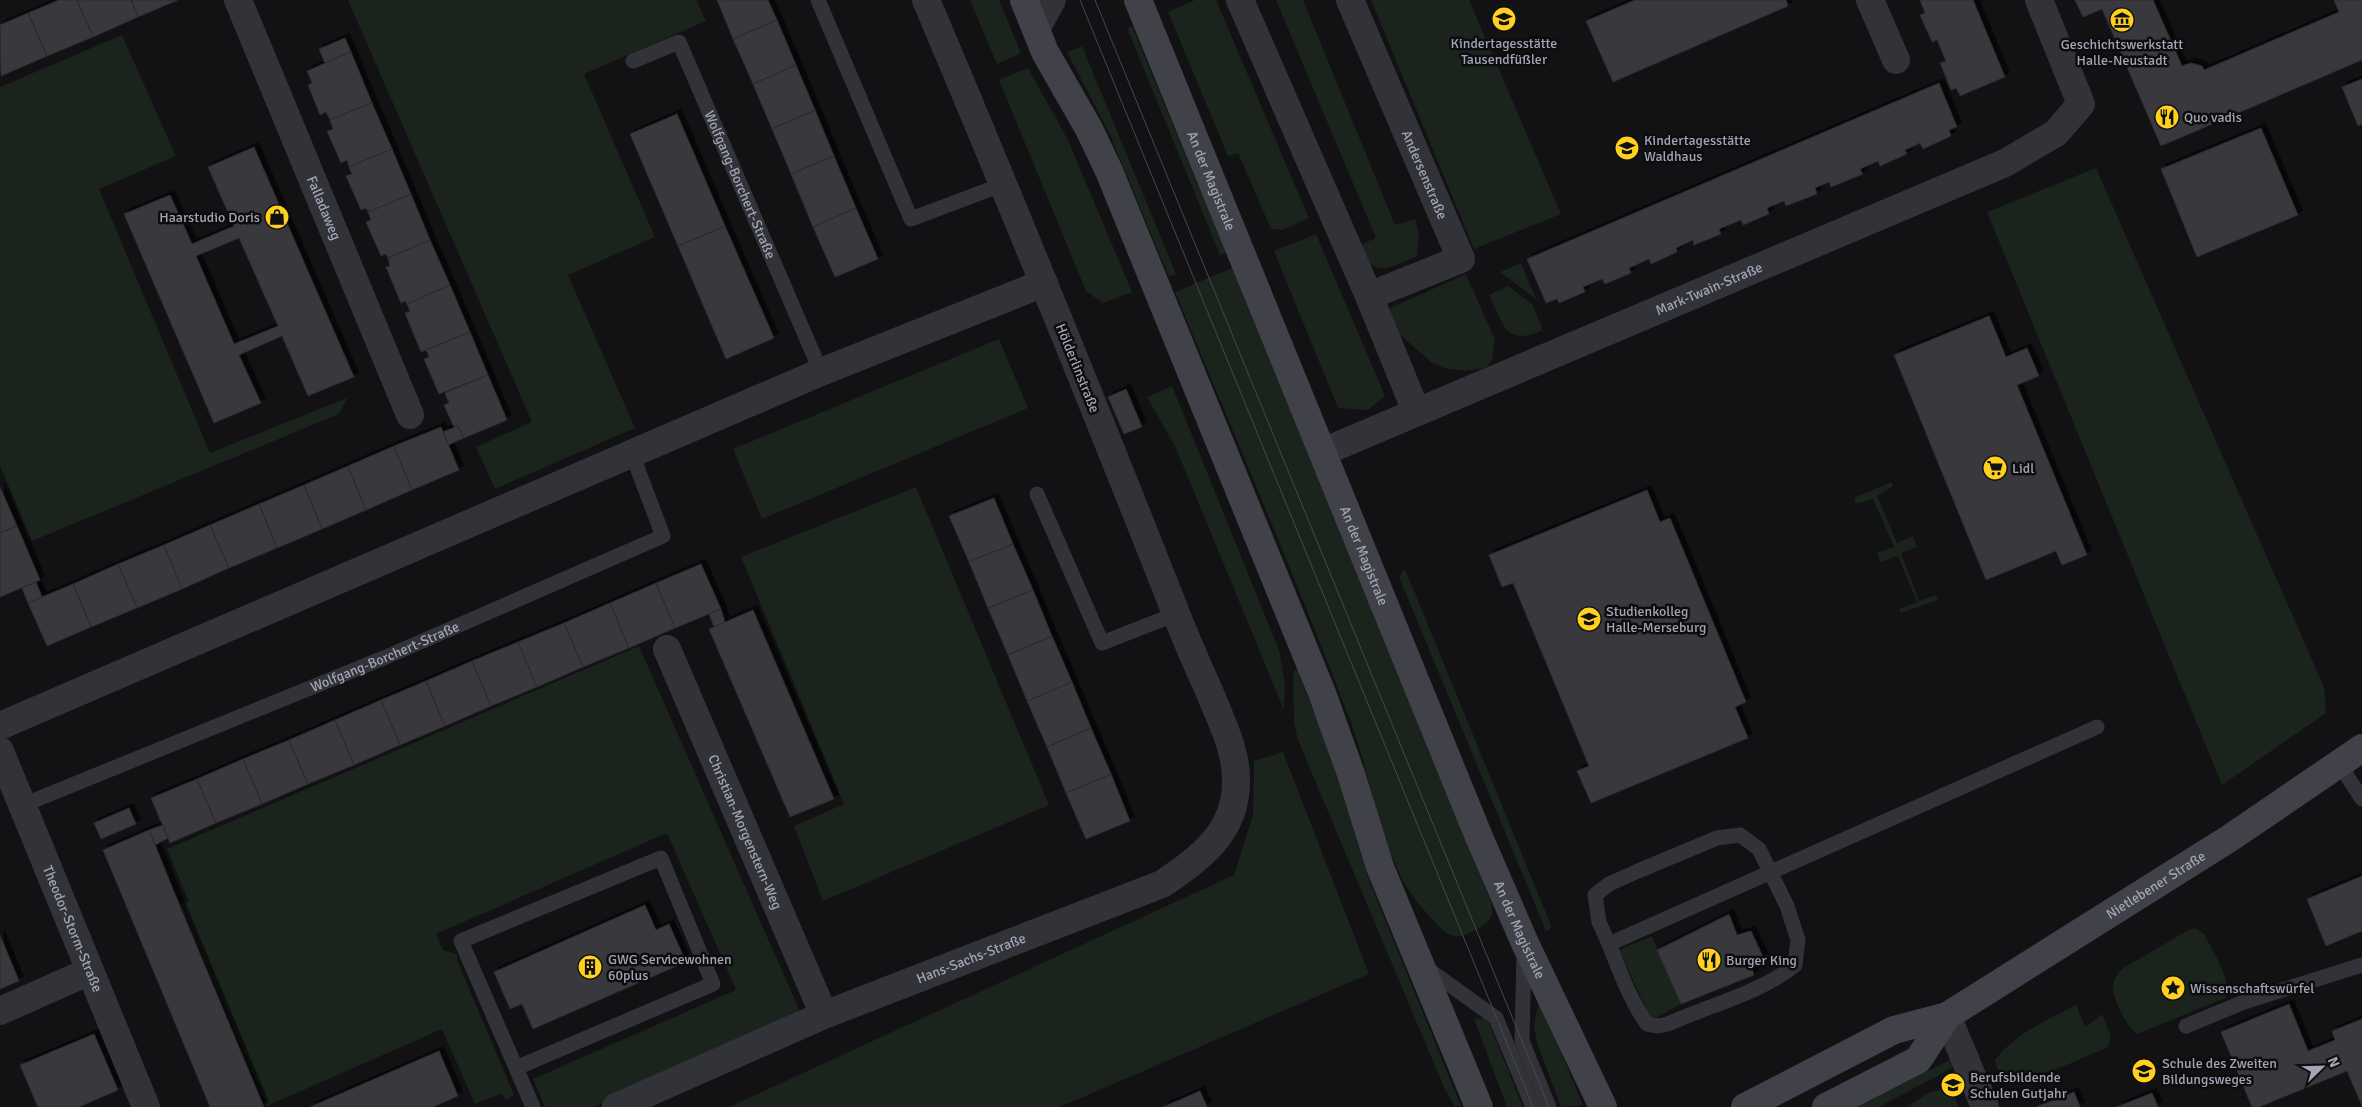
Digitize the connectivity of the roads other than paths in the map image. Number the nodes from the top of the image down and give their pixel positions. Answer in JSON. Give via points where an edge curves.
{"nodes":[{"id":1,"x":238,"y":0,"type":"edge"},
{"id":2,"x":818,"y":0,"type":"edge"},
{"id":3,"x":926,"y":0,"type":"edge"},
{"id":4,"x":1024,"y":0,"type":"edge"},
{"id":5,"x":1052,"y":0,"type":"edge"},
{"id":6,"x":1138,"y":0,"type":"edge"},
{"id":7,"x":1240,"y":0,"type":"edge"},
{"id":8,"x":1350,"y":0,"type":"edge"},
{"id":9,"x":1870,"y":0,"type":"edge"},
{"id":10,"x":2039,"y":0,"type":"edge"},
{"id":11,"x":1036,"y":29,"type":"junction"},
{"id":12,"x":1896,"y":60,"type":"dead end"},
{"id":13,"x":634,"y":61,"type":"dead end"},
{"id":14,"x":1004,"y":184,"type":"junction"},
{"id":15,"x":1044,"y":283,"type":"junction"},
{"id":16,"x":1369,"y":296,"type":"junction"},
{"id":17,"x":821,"y":372,"type":"junction"},
{"id":18,"x":1416,"y":411,"type":"junction"},
{"id":19,"x":410,"y":415,"type":"dead end"},
{"id":20,"x":1323,"y":452,"type":"junction"},
{"id":21,"x":632,"y":454,"type":"junction"},
{"id":22,"x":1037,"y":494,"type":"dead end"},
{"id":23,"x":1176,"y":614,"type":"junction"},
{"id":24,"x":667,"y":649,"type":"dead end"},
{"id":25,"x":0,"y":726,"type":"edge"},
{"id":26,"x":2097,"y":727,"type":"dead end"},
{"id":27,"x":1228,"y":736,"type":"joint"},
{"id":28,"x":2362,"y":748,"type":"edge"},
{"id":29,"x":0,"y":751,"type":"edge"},
{"id":30,"x":2339,"y":764,"type":"junction"},
{"id":31,"x":2362,"y":799,"type":"edge"},
{"id":32,"x":23,"y":805,"type":"junction"},
{"id":33,"x":1770,"y":871,"type":"junction"},
{"id":34,"x":1524,"y":941,"type":"junction"},
{"id":35,"x":1609,"y":944,"type":"junction"},
{"id":36,"x":1417,"y":962,"type":"junction"},
{"id":37,"x":2362,"y":965,"type":"edge"},
{"id":38,"x":90,"y":971,"type":"junction"},
{"id":39,"x":0,"y":1011,"type":"edge"},
{"id":40,"x":824,"y":1015,"type":"junction"},
{"id":41,"x":1946,"y":1016,"type":"junction"},
{"id":42,"x":2186,"y":1026,"type":"dead end"},
{"id":43,"x":516,"y":1068,"type":"junction"},
{"id":44,"x":146,"y":1107,"type":"edge"},
{"id":45,"x":533,"y":1107,"type":"edge"},
{"id":46,"x":616,"y":1107,"type":"edge"},
{"id":47,"x":1479,"y":1107,"type":"edge"},
{"id":48,"x":1533,"y":1107,"type":"edge"},
{"id":49,"x":1549,"y":1107,"type":"edge"},
{"id":50,"x":1604,"y":1107,"type":"edge"},
{"id":51,"x":1745,"y":1107,"type":"edge"},
{"id":52,"x":1826,"y":1107,"type":"edge"},
{"id":53,"x":1985,"y":1107,"type":"edge"}],
"edges":[{"from":1,"to":19,"type":"street","name":"Falladaweg"},
{"from":2,"to":14,"type":"lane","via":[[911,219]]},
{"from":3,"to":14,"type":"street","name":"Hölderlinstraße"},
{"from":4,"to":11,"type":"main road"},
{"from":5,"to":11,"type":"street"},
{"from":6,"to":20,"type":"main road","name":"An der Magistrale"},
{"from":7,"to":16,"type":"street"},
{"from":8,"to":16,"type":"street","name":"Andersenstraße","via":[[1461,260]]},
{"from":9,"to":12,"type":"street"},
{"from":10,"to":18,"type":"street","name":"Mark-Twain-Straße","via":[[2081,104],[2056,133],[2005,164]]},
{"from":11,"to":36,"type":"main road","via":[[1045,52],[1109,171],[1307,656],[1352,774],[1380,867]]},
{"from":13,"to":17,"type":"lane","name":"Wolfgang-Borchert-Straße","via":[[679,42]]},
{"from":14,"to":15,"type":"street","name":"Hölderlinstraße"},
{"from":15,"to":17,"type":"street"},
{"from":15,"to":23,"type":"street","name":"Hölderlinstraße"},
{"from":16,"to":18,"type":"street"},
{"from":17,"to":21,"type":"street"},
{"from":18,"to":20,"type":"street","name":"Mark-Twain-Straße"},
{"from":20,"to":34,"type":"main road","name":"An der Magistrale"},
{"from":21,"to":25,"type":"street"},
{"from":21,"to":32,"type":"lane","name":"Wolfgang-Borchert-Straße","via":[[662,536],[386,657]]},
{"from":22,"to":23,"type":"lane","via":[[1102,643]]},
{"from":23,"to":27,"type":"street","name":"Hölderlinstraße"},
{"from":24,"to":40,"type":"street","name":"Christian-Morgenstern-Weg"},
{"from":26,"to":33,"type":"lane"},
{"from":27,"to":40,"type":"street","name":"Hans-Sachs-Straße","via":[[1236,782],[1232,809],[1208,850],[1189,866],[1162,884]]},
{"from":28,"to":30,"type":"main road","name":"Nietlebener Straße"},
{"from":29,"to":32,"type":"street","name":"Theodor-Storm-Straße"},
{"from":30,"to":31,"type":"lane"},
{"from":30,"to":41,"type":"main road","name":"Nietlebener Straße","via":[[2230,838]]},
{"from":32,"to":38,"type":"street","name":"Theodor-Storm-Straße"},
{"from":33,"to":35,"type":"lane"},
{"from":33,"to":35,"type":"lane","via":[[1759,849],[1740,835],[1718,838],[1609,884],[1595,895],[1599,922]]},
{"from":33,"to":35,"type":"lane","via":[[1788,906],[1798,940],[1798,954],[1788,971],[1757,987],[1668,1024],[1647,1024],[1625,985]]},
{"from":34,"to":49,"type":"lane","via":[[1522,1041]]},
{"from":34,"to":50,"type":"main road","name":"An der Magistrale"},
{"from":36,"to":47,"type":"main road"},
{"from":36,"to":48,"type":"lane","via":[[1496,1018]]},
{"from":37,"to":42,"type":"lane","via":[[2244,1002]]},
{"from":38,"to":39,"type":"street"},
{"from":38,"to":44,"type":"street","name":"Theodor-Storm-Straße"},
{"from":40,"to":46,"type":"street","name":"Hans-Sachs-Straße"},
{"from":41,"to":51,"type":"main road","name":"Nietlebener Straße","via":[[1894,1030]]},
{"from":41,"to":52,"type":"main road","name":"Nietlebener Straße","via":[[1918,1060]]},
{"from":41,"to":53,"type":"street"},
{"from":43,"to":43,"type":"lane","via":[[461,940],[661,858],[713,984]]},
{"from":43,"to":45,"type":"lane"}]}
